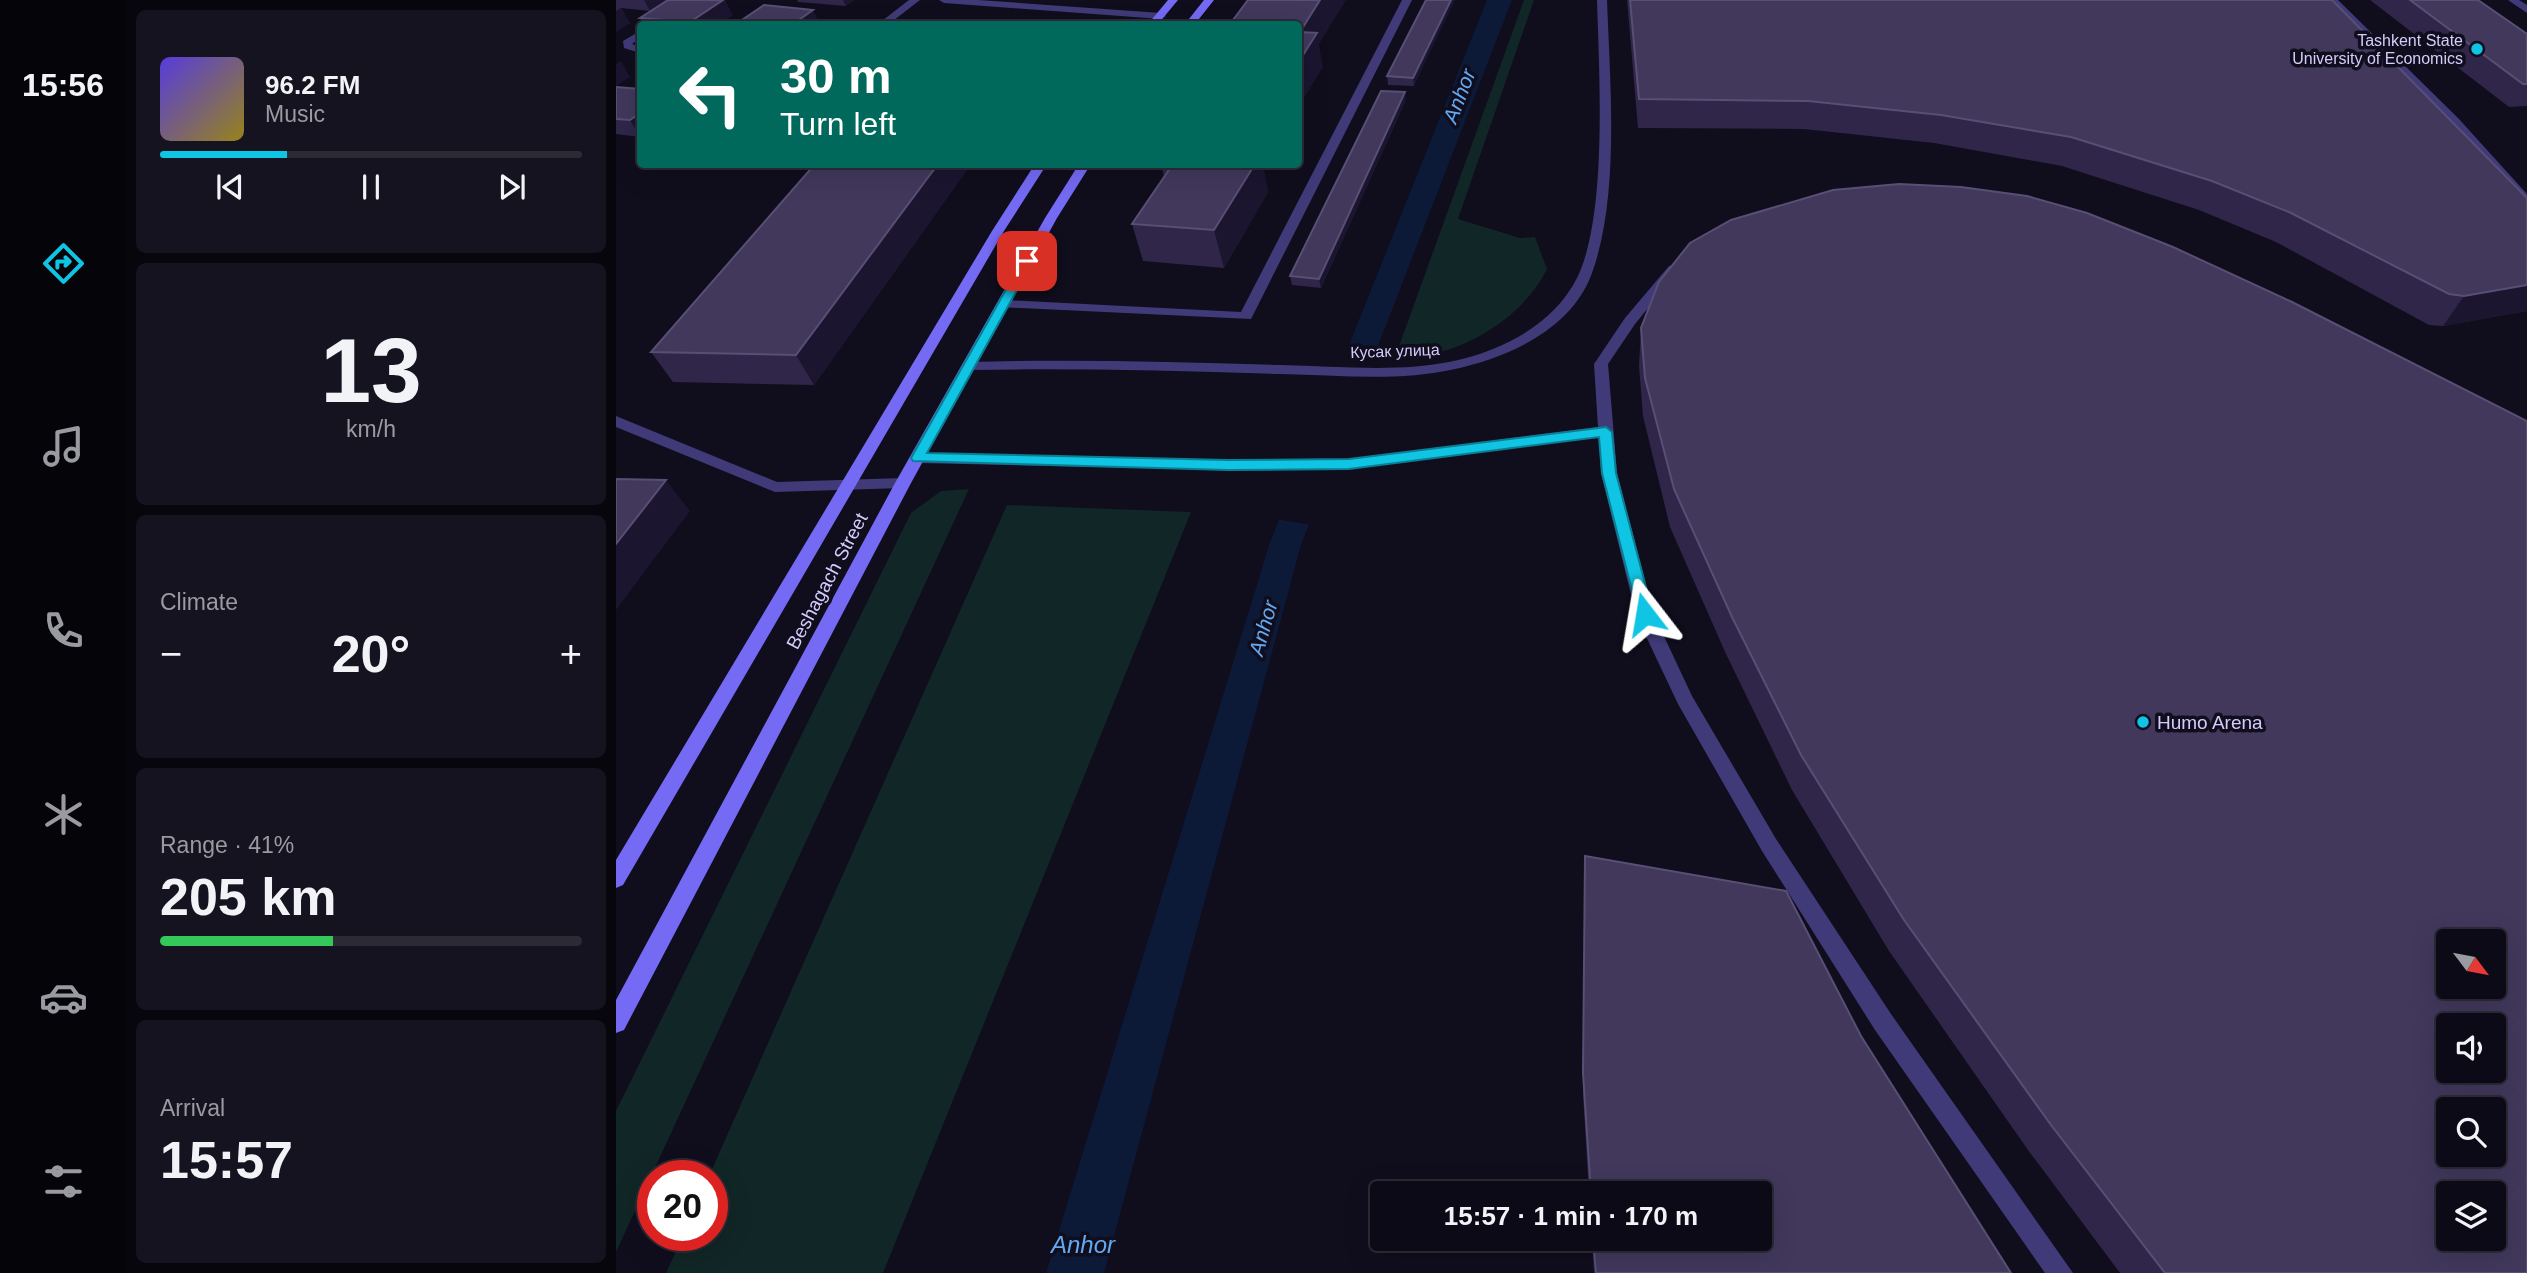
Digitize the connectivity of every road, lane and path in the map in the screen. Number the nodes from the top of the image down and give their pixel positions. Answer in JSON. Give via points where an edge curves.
{"nodes":[{"id":1,"x":915,"y":0,"type":"edge"},
{"id":2,"x":944,"y":0,"type":"edge"},
{"id":3,"x":1173,"y":0,"type":"edge"},
{"id":4,"x":1209,"y":0,"type":"edge"},
{"id":5,"x":1407,"y":0,"type":"edge"},
{"id":6,"x":1602,"y":0,"type":"edge"},
{"id":7,"x":2332,"y":0,"type":"edge"},
{"id":8,"x":2513,"y":0,"type":"edge"},
{"id":9,"x":2527,"y":10,"type":"edge"},
{"id":10,"x":1157,"y":20,"type":"edge"},
{"id":11,"x":887,"y":21,"type":"edge"},
{"id":12,"x":1192,"y":21,"type":"edge"},
{"id":13,"x":637,"y":36,"type":"edge"},
{"id":14,"x":637,"y":49,"type":"edge"},
{"id":15,"x":2430,"y":120,"type":"edge"},
{"id":16,"x":2454,"y":120,"type":"junction"},
{"id":17,"x":1038,"y":168,"type":"edge"},
{"id":18,"x":1082,"y":168,"type":"edge"},
{"id":19,"x":2527,"y":201,"type":"edge"},
{"id":20,"x":1690,"y":260,"type":"edge"},
{"id":21,"x":1004,"y":304,"type":"junction"},
{"id":22,"x":969,"y":366,"type":"junction"},
{"id":23,"x":616,"y":421,"type":"edge"},
{"id":24,"x":1606,"y":432,"type":"junction"},
{"id":25,"x":918,"y":458,"type":"junction"},
{"id":26,"x":903,"y":483,"type":"junction"},
{"id":27,"x":848,"y":487,"type":"junction"},
{"id":28,"x":616,"y":879,"type":"edge"},
{"id":29,"x":616,"y":1022,"type":"edge"},
{"id":30,"x":2060,"y":1273,"type":"edge"}],
"edges":[{"from":1,"to":11,"type":"street"},
{"from":2,"to":10,"type":"street"},
{"from":3,"to":10,"type":"main road"},
{"from":4,"to":12,"type":"main road"},
{"from":5,"to":21,"type":"street","via":[[1246,316]]},
{"from":6,"to":22,"type":"street","name":"Кусак улица","via":[[1605,154],[1598,217],[1573,299],[1537,331],[1488,357],[1436,369]]},
{"from":7,"to":16,"type":"street"},
{"from":8,"to":9,"type":"street"},
{"from":13,"to":14,"type":"street","via":[[627,43]]},
{"from":15,"to":16,"type":"street"},
{"from":16,"to":19,"type":"street"},
{"from":17,"to":27,"type":"main road","name":"Beshagach Street"},
{"from":18,"to":21,"type":"main road","name":"Beshagach Street"},
{"from":20,"to":24,"type":"street","via":[[1668,273],[1601,364]]},
{"from":21,"to":22,"type":"main road","name":"Beshagach Street"},
{"from":22,"to":25,"type":"main road","name":"Beshagach Street"},
{"from":23,"to":27,"type":"street","via":[[775,487]]},
{"from":24,"to":25,"type":"street","via":[[1349,464]]},
{"from":24,"to":30,"type":"street","via":[[1609,473],[1645,614],[1684,699],[1769,845],[1883,1022]]},
{"from":25,"to":26,"type":"main road","name":"Beshagach Street"},
{"from":26,"to":27,"type":"street"},
{"from":26,"to":29,"type":"main road","name":"Beshagach Street"},
{"from":27,"to":28,"type":"main road","name":"Beshagach Street"}]}
